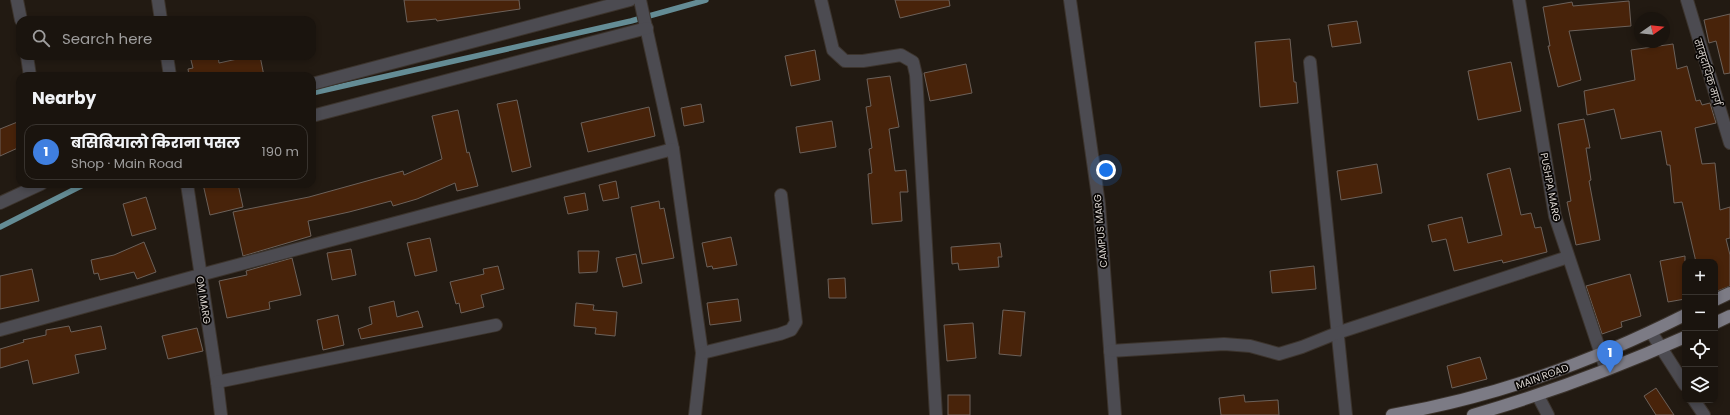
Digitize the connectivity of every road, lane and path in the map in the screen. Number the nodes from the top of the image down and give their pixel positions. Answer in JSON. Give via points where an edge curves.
{"nodes":[{"id":1,"x":18,"y":0,"type":"edge"},
{"id":2,"x":158,"y":0,"type":"edge"},
{"id":3,"x":821,"y":0,"type":"edge"},
{"id":4,"x":1070,"y":0,"type":"edge"},
{"id":5,"x":1519,"y":0,"type":"edge"},
{"id":6,"x":1687,"y":0,"type":"edge"},
{"id":7,"x":624,"y":1,"type":"edge"},
{"id":8,"x":641,"y":3,"type":"edge"},
{"id":9,"x":20,"y":16,"type":"edge"},
{"id":10,"x":160,"y":16,"type":"edge"},
{"id":11,"x":646,"y":25,"type":"junction"},
{"id":12,"x":28,"y":60,"type":"edge"},
{"id":13,"x":168,"y":60,"type":"edge"},
{"id":14,"x":1310,"y":62,"type":"dead end"},
{"id":15,"x":29,"y":72,"type":"edge"},
{"id":16,"x":169,"y":72,"type":"edge"},
{"id":17,"x":316,"y":83,"type":"edge"},
{"id":18,"x":316,"y":115,"type":"edge"},
{"id":19,"x":1730,"y":143,"type":"edge"},
{"id":20,"x":674,"y":149,"type":"junction"},
{"id":21,"x":32,"y":188,"type":"edge"},
{"id":22,"x":187,"y":188,"type":"edge"},
{"id":23,"x":782,"y":196,"type":"dead end"},
{"id":24,"x":0,"y":203,"type":"edge"},
{"id":25,"x":1568,"y":257,"type":"junction"},
{"id":26,"x":200,"y":275,"type":"junction"},
{"id":27,"x":1730,"y":293,"type":"edge"},
{"id":28,"x":1718,"y":299,"type":"edge"},
{"id":29,"x":1682,"y":316,"type":"edge"},
{"id":30,"x":1730,"y":316,"type":"edge"},
{"id":31,"x":1718,"y":322,"type":"edge"},
{"id":32,"x":496,"y":325,"type":"dead end"},
{"id":33,"x":0,"y":330,"type":"edge"},
{"id":34,"x":1651,"y":332,"type":"junction"},
{"id":35,"x":1337,"y":333,"type":"junction"},
{"id":36,"x":1682,"y":338,"type":"edge"},
{"id":37,"x":1661,"y":348,"type":"junction"},
{"id":38,"x":1110,"y":351,"type":"junction"},
{"id":39,"x":702,"y":353,"type":"junction"},
{"id":40,"x":1600,"y":355,"type":"junction"},
{"id":41,"x":1606,"y":369,"type":"junction"},
{"id":42,"x":1682,"y":380,"type":"edge"},
{"id":43,"x":217,"y":382,"type":"junction"},
{"id":44,"x":1538,"y":396,"type":"junction"},
{"id":45,"x":1696,"y":403,"type":"edge"},
{"id":46,"x":221,"y":415,"type":"edge"},
{"id":47,"x":695,"y":415,"type":"edge"},
{"id":48,"x":936,"y":415,"type":"edge"},
{"id":49,"x":1116,"y":415,"type":"edge"},
{"id":50,"x":1346,"y":415,"type":"edge"},
{"id":51,"x":1392,"y":415,"type":"edge"},
{"id":52,"x":1473,"y":415,"type":"edge"},
{"id":53,"x":1548,"y":415,"type":"edge"},
{"id":54,"x":1704,"y":415,"type":"edge"}],
"edges":[{"from":1,"to":9,"type":"street"},
{"from":2,"to":10,"type":"street"},
{"from":3,"to":48,"type":"street","via":[[833,50],[845,61],[901,55],[913,62],[916,75]]},
{"from":4,"to":38,"type":"street","name":"CAMPUS MARG","via":[[1099,204]]},
{"from":5,"to":25,"type":"street","name":"PUSHPA MARG","via":[[1555,216]]},
{"from":6,"to":19,"type":"street","name":"सामुदायिक मार्ग"},
{"from":7,"to":17,"type":"street"},
{"from":8,"to":11,"type":"street"},
{"from":11,"to":18,"type":"street"},
{"from":11,"to":20,"type":"street"},
{"from":12,"to":15,"type":"street"},
{"from":13,"to":16,"type":"street"},
{"from":14,"to":35,"type":"street"},
{"from":20,"to":26,"type":"street"},
{"from":20,"to":39,"type":"street"},
{"from":21,"to":24,"type":"street"},
{"from":22,"to":26,"type":"street","name":"OM MARG"},
{"from":23,"to":39,"type":"street","via":[[796,322],[790,330],[780,334]]},
{"from":25,"to":35,"type":"street"},
{"from":25,"to":40,"type":"street","name":"PUSHPA MARG"},
{"from":26,"to":33,"type":"street"},
{"from":26,"to":43,"type":"street","name":"OM MARG"},
{"from":27,"to":28,"type":"main road"},
{"from":29,"to":34,"type":"main road","name":"MAIN ROAD"},
{"from":30,"to":31,"type":"main road"},
{"from":32,"to":43,"type":"street"},
{"from":34,"to":37,"type":"street"},
{"from":34,"to":40,"type":"main road","name":"MAIN ROAD"},
{"from":35,"to":38,"type":"street","via":[[1279,354],[1250,346],[1224,344]]},
{"from":35,"to":50,"type":"street"},
{"from":36,"to":37,"type":"main road","name":"MAIN ROAD"},
{"from":37,"to":41,"type":"main road","name":"MAIN ROAD"},
{"from":37,"to":42,"type":"street"},
{"from":38,"to":49,"type":"street","name":"CAMPUS MARG"},
{"from":39,"to":47,"type":"street"},
{"from":40,"to":41,"type":"street","name":"PUSHPA MARG"},
{"from":40,"to":51,"type":"main road","name":"MAIN ROAD","via":[[1513,386],[1439,406]]},
{"from":41,"to":44,"type":"main road","name":"MAIN ROAD"},
{"from":43,"to":46,"type":"street","name":"OM MARG"},
{"from":44,"to":52,"type":"main road","name":"MAIN ROAD"},
{"from":44,"to":53,"type":"street"},
{"from":45,"to":54,"type":"street"}]}
